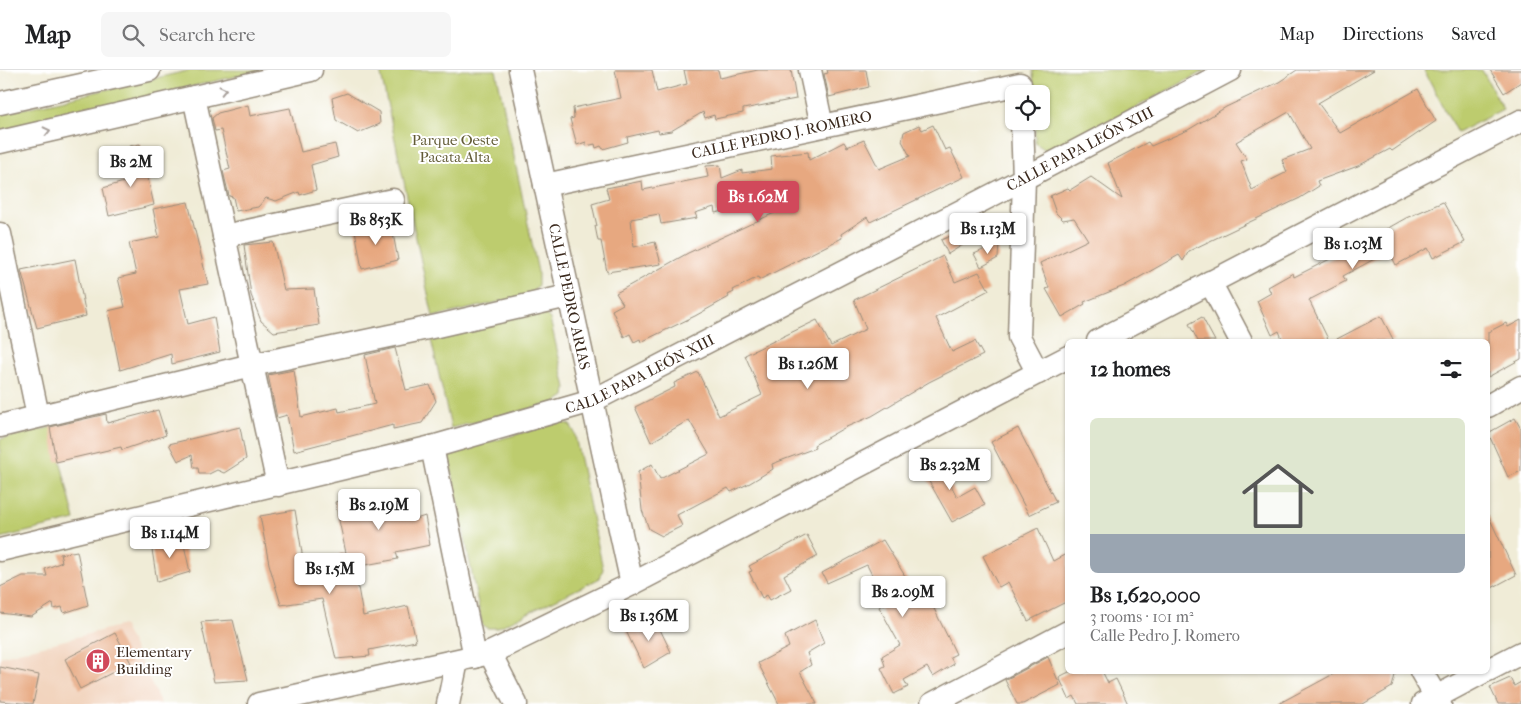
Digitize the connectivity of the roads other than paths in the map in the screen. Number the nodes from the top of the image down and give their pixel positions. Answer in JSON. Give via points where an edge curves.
{"nodes":[{"id":1,"x":149,"y":70,"type":"edge"},
{"id":2,"x":311,"y":70,"type":"edge"},
{"id":3,"x":520,"y":70,"type":"edge"},
{"id":4,"x":810,"y":70,"type":"edge"},
{"id":5,"x":1230,"y":70,"type":"edge"},
{"id":6,"x":1020,"y":83,"type":"edge"},
{"id":7,"x":194,"y":97,"type":"junction"},
{"id":8,"x":0,"y":103,"type":"edge"},
{"id":9,"x":1521,"y":121,"type":"edge"},
{"id":10,"x":822,"y":126,"type":"junction"},
{"id":11,"x":1022,"y":130,"type":"edge"},
{"id":12,"x":0,"y":142,"type":"edge"},
{"id":13,"x":1024,"y":179,"type":"junction"},
{"id":14,"x":545,"y":185,"type":"junction"},
{"id":15,"x":393,"y":200,"type":"dead end"},
{"id":16,"x":0,"y":234,"type":"edge"},
{"id":17,"x":224,"y":236,"type":"junction"},
{"id":18,"x":1210,"y":282,"type":"junction"},
{"id":19,"x":6,"y":286,"type":"edge"},
{"id":20,"x":568,"y":296,"type":"junction"},
{"id":21,"x":1102,"y":339,"type":"edge"},
{"id":22,"x":1240,"y":339,"type":"edge"},
{"id":23,"x":1065,"y":359,"type":"edge"},
{"id":24,"x":252,"y":365,"type":"junction"},
{"id":25,"x":1038,"y":373,"type":"junction"},
{"id":26,"x":1521,"y":387,"type":"edge"},
{"id":27,"x":592,"y":401,"type":"junction"},
{"id":28,"x":1490,"y":405,"type":"edge"},
{"id":29,"x":38,"y":416,"type":"junction"},
{"id":30,"x":0,"y":426,"type":"edge"},
{"id":31,"x":432,"y":447,"type":"junction"},
{"id":32,"x":278,"y":485,"type":"junction"},
{"id":33,"x":0,"y":550,"type":"edge"},
{"id":34,"x":632,"y":584,"type":"junction"},
{"id":35,"x":1065,"y":634,"type":"edge"},
{"id":36,"x":1521,"y":653,"type":"edge"},
{"id":37,"x":474,"y":657,"type":"junction"},
{"id":38,"x":1490,"y":669,"type":"edge"},
{"id":39,"x":1422,"y":674,"type":"edge"},
{"id":40,"x":1481,"y":674,"type":"edge"},
{"id":41,"x":1433,"y":702,"type":"edge"},
{"id":42,"x":259,"y":704,"type":"edge"},
{"id":43,"x":448,"y":704,"type":"edge"},
{"id":44,"x":516,"y":704,"type":"edge"},
{"id":45,"x":932,"y":704,"type":"edge"}],
"edges":[{"from":1,"to":8,"type":"street"},
{"from":7,"to":2,"type":"street","one_way":true},
{"from":3,"to":14,"type":"street","name":"CALLE PEDRO ARIAS"},
{"from":4,"to":10,"type":"street"},
{"from":5,"to":13,"type":"street","name":"CALLE PAPA LEÓN XIII"},
{"from":6,"to":10,"type":"street","name":"CALLE PEDRO J. ROMERO"},
{"from":12,"to":7,"type":"street","one_way":true},
{"from":7,"to":17,"type":"street"},
{"from":9,"to":18,"type":"street"},
{"from":10,"to":14,"type":"street","name":"CALLE PEDRO J. ROMERO"},
{"from":11,"to":13,"type":"street"},
{"from":13,"to":25,"type":"street","via":[[1019,337]]},
{"from":13,"to":27,"type":"street","name":"CALLE PAPA LEÓN XIII"},
{"from":14,"to":20,"type":"street","name":"CALLE PEDRO ARIAS"},
{"from":15,"to":17,"type":"street"},
{"from":16,"to":19,"type":"street"},
{"from":17,"to":24,"type":"street"},
{"from":18,"to":21,"type":"street"},
{"from":18,"to":22,"type":"street"},
{"from":19,"to":29,"type":"street"},
{"from":20,"to":24,"type":"street"},
{"from":20,"to":27,"type":"street","name":"CALLE PEDRO ARIAS"},
{"from":23,"to":25,"type":"street"},
{"from":24,"to":29,"type":"street"},
{"from":24,"to":32,"type":"street"},
{"from":25,"to":34,"type":"street"},
{"from":26,"to":28,"type":"street"},
{"from":27,"to":31,"type":"street","name":"CALLE PAPA LEÓN XIII"},
{"from":27,"to":34,"type":"street","name":"CALLE PEDRO ARIAS"},
{"from":29,"to":30,"type":"street"},
{"from":31,"to":32,"type":"street","name":"CALLE PAPA LEÓN XIII"},
{"from":31,"to":37,"type":"street"},
{"from":32,"to":33,"type":"street","name":"CALLE PAPA LEÓN XIII"},
{"from":34,"to":37,"type":"street"},
{"from":35,"to":45,"type":"street"},
{"from":36,"to":38,"type":"street"},
{"from":37,"to":42,"type":"street"},
{"from":37,"to":43,"type":"street"},
{"from":37,"to":44,"type":"street"},
{"from":39,"to":41,"type":"street"},
{"from":40,"to":41,"type":"street"}]}
